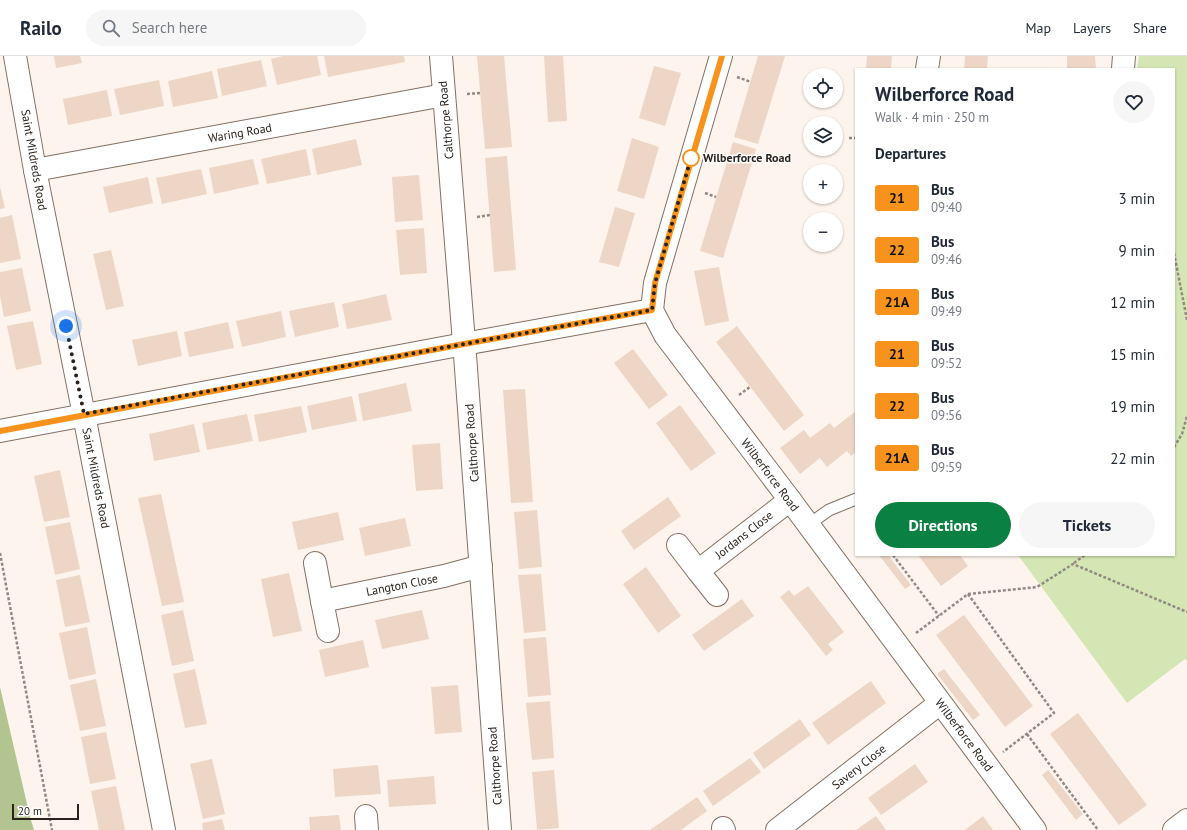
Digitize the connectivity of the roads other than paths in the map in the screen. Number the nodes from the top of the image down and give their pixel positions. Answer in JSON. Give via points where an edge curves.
{"nodes":[{"id":1,"x":15,"y":56,"type":"edge"},
{"id":2,"x":441,"y":56,"type":"edge"},
{"id":3,"x":722,"y":56,"type":"edge"},
{"id":4,"x":929,"y":56,"type":"edge"},
{"id":5,"x":1124,"y":56,"type":"edge"},
{"id":6,"x":927,"y":68,"type":"edge"},
{"id":7,"x":1123,"y":68,"type":"edge"},
{"id":8,"x":444,"y":95,"type":"junction"},
{"id":9,"x":35,"y":170,"type":"junction"},
{"id":10,"x":652,"y":310,"type":"junction"},
{"id":11,"x":464,"y":344,"type":"junction"},
{"id":12,"x":84,"y":414,"type":"junction"},
{"id":13,"x":0,"y":431,"type":"edge"},
{"id":14,"x":855,"y":499,"type":"edge"},
{"id":15,"x":790,"y":500,"type":"junction"},
{"id":16,"x":808,"y":525,"type":"junction"},
{"id":17,"x":678,"y":545,"type":"dead end"},
{"id":18,"x":315,"y":563,"type":"dead end"},
{"id":19,"x":481,"y":566,"type":"junction"},
{"id":20,"x":698,"y":571,"type":"junction"},
{"id":21,"x":716,"y":595,"type":"dead end"},
{"id":22,"x":322,"y":601,"type":"junction"},
{"id":23,"x":328,"y":631,"type":"dead end"},
{"id":24,"x":940,"y":704,"type":"junction"},
{"id":25,"x":1187,"y":820,"type":"edge"},
{"id":26,"x":164,"y":830,"type":"edge"},
{"id":27,"x":500,"y":830,"type":"edge"},
{"id":28,"x":777,"y":830,"type":"edge"},
{"id":29,"x":1035,"y":830,"type":"edge"},
{"id":30,"x":1174,"y":830,"type":"edge"}],
"edges":[{"from":1,"to":9,"type":"street","name":"Saint Mildreds Road"},
{"from":2,"to":8,"type":"street","name":"Calthorpe Road"},
{"from":3,"to":10,"type":"street","via":[[655,283]]},
{"from":4,"to":6,"type":"street"},
{"from":5,"to":7,"type":"street"},
{"from":8,"to":9,"type":"street","name":"Waring Road"},
{"from":8,"to":11,"type":"street","name":"Calthorpe Road"},
{"from":9,"to":12,"type":"street","name":"Saint Mildreds Road"},
{"from":10,"to":11,"type":"street"},
{"from":10,"to":15,"type":"street","name":"Wilberforce Road","via":[[665,335]]},
{"from":11,"to":12,"type":"street"},
{"from":11,"to":19,"type":"street","name":"Calthorpe Road"},
{"from":12,"to":13,"type":"street"},
{"from":12,"to":26,"type":"street","name":"Saint Mildreds Road"},
{"from":14,"to":16,"type":"lane","via":[[829,510]]},
{"from":15,"to":16,"type":"street","name":"Wilberforce Road"},
{"from":15,"to":20,"type":"street","name":"Jordans Close"},
{"from":16,"to":24,"type":"street","name":"Wilberforce Road"},
{"from":17,"to":20,"type":"street"},
{"from":18,"to":22,"type":"street"},
{"from":19,"to":22,"type":"street","name":"Langton Close"},
{"from":19,"to":27,"type":"street","name":"Calthorpe Road"},
{"from":20,"to":21,"type":"street"},
{"from":22,"to":23,"type":"street"},
{"from":24,"to":28,"type":"street","name":"Savery Close"},
{"from":24,"to":29,"type":"street","name":"Wilberforce Road"},
{"from":25,"to":30,"type":"street"}]}
